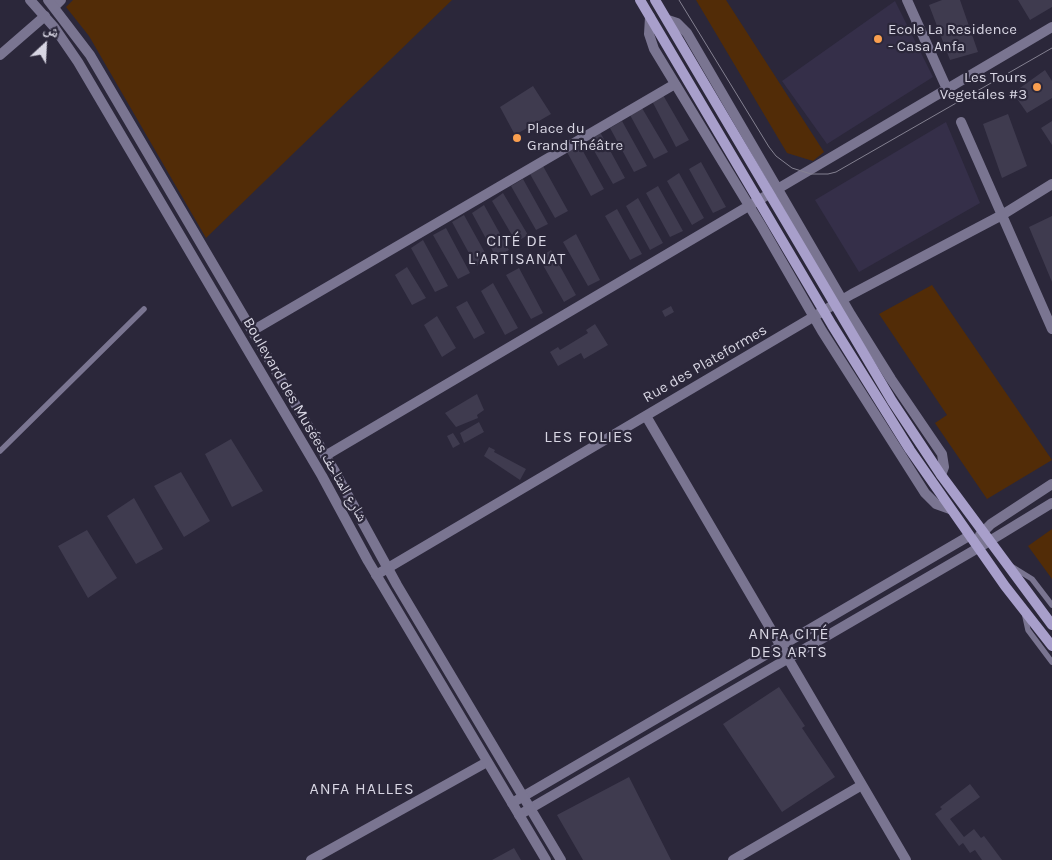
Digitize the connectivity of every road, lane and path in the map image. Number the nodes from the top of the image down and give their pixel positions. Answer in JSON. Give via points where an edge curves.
{"nodes":[{"id":1,"x":30,"y":0,"type":"edge"},
{"id":2,"x":640,"y":0,"type":"edge"},
{"id":3,"x":655,"y":0,"type":"edge"},
{"id":4,"x":907,"y":0,"type":"edge"},
{"id":5,"x":54,"y":2,"type":"edge"},
{"id":6,"x":45,"y":16,"type":"junction"},
{"id":7,"x":650,"y":17,"type":"junction"},
{"id":8,"x":1052,"y":27,"type":"edge"},
{"id":9,"x":0,"y":55,"type":"edge"},
{"id":10,"x":675,"y":84,"type":"junction"},
{"id":11,"x":946,"y":89,"type":"junction"},
{"id":12,"x":961,"y":122,"type":"dead end"},
{"id":13,"x":1052,"y":184,"type":"edge"},
{"id":14,"x":774,"y":192,"type":"junction"},
{"id":15,"x":758,"y":200,"type":"junction"},
{"id":16,"x":748,"y":206,"type":"junction"},
{"id":17,"x":1002,"y":215,"type":"junction"},
{"id":18,"x":838,"y":302,"type":"junction"},
{"id":19,"x":144,"y":309,"type":"dead end"},
{"id":20,"x":823,"y":312,"type":"junction"},
{"id":21,"x":814,"y":317,"type":"junction"},
{"id":22,"x":1052,"y":329,"type":"edge"},
{"id":23,"x":252,"y":331,"type":"junction"},
{"id":24,"x":646,"y":416,"type":"junction"},
{"id":25,"x":0,"y":451,"type":"edge"},
{"id":26,"x":325,"y":456,"type":"junction"},
{"id":27,"x":1052,"y":484,"type":"edge"},
{"id":28,"x":1052,"y":503,"type":"edge"},
{"id":29,"x":950,"y":509,"type":"junction"},
{"id":30,"x":983,"y":531,"type":"junction"},
{"id":31,"x":969,"y":536,"type":"junction"},
{"id":32,"x":990,"y":541,"type":"junction"},
{"id":33,"x":978,"y":548,"type":"junction"},
{"id":34,"x":1006,"y":564,"type":"junction"},
{"id":35,"x":387,"y":568,"type":"junction"},
{"id":36,"x":376,"y":575,"type":"junction"},
{"id":37,"x":1052,"y":605,"type":"edge"},
{"id":38,"x":1024,"y":610,"type":"junction"},
{"id":39,"x":1052,"y":624,"type":"edge"},
{"id":40,"x":781,"y":646,"type":"junction"},
{"id":41,"x":1052,"y":646,"type":"edge"},
{"id":42,"x":788,"y":658,"type":"junction"},
{"id":43,"x":1052,"y":662,"type":"edge"},
{"id":44,"x":487,"y":762,"type":"junction"},
{"id":45,"x":862,"y":785,"type":"junction"},
{"id":46,"x":524,"y":797,"type":"junction"},
{"id":47,"x":512,"y":803,"type":"junction"},
{"id":48,"x":531,"y":808,"type":"junction"},
{"id":49,"x":519,"y":815,"type":"junction"},
{"id":50,"x":311,"y":860,"type":"edge"},
{"id":51,"x":546,"y":860,"type":"edge"},
{"id":52,"x":561,"y":860,"type":"edge"},
{"id":53,"x":733,"y":860,"type":"edge"},
{"id":54,"x":906,"y":860,"type":"edge"}],
"edges":[{"from":1,"to":6,"type":"street","name":"Boulevard des Musées شارع المتاحف"},
{"from":2,"to":7,"type":"main road"},
{"from":3,"to":14,"type":"main road"},
{"from":4,"to":11,"type":"street"},
{"from":5,"to":23,"type":"street","name":"Boulevard des Musées شارع المتاحف","via":[[90,55]]},
{"from":6,"to":9,"type":"street"},
{"from":6,"to":36,"type":"street","name":"Boulevard des Musées شارع المتاحف","via":[[82,68],[322,476]]},
{"from":7,"to":10,"type":"street","via":[[650,39]]},
{"from":7,"to":15,"type":"main road"},
{"from":8,"to":11,"type":"street"},
{"from":10,"to":16,"type":"street"},
{"from":10,"to":23,"type":"street"},
{"from":11,"to":14,"type":"street"},
{"from":12,"to":17,"type":"street"},
{"from":13,"to":17,"type":"street","name":"Rue des Plateformes"},
{"from":14,"to":15,"type":"street"},
{"from":14,"to":18,"type":"main road"},
{"from":15,"to":16,"type":"street"},
{"from":15,"to":20,"type":"main road"},
{"from":16,"to":21,"type":"street"},
{"from":16,"to":26,"type":"street"},
{"from":17,"to":18,"type":"street","name":"Rue des Plateformes"},
{"from":17,"to":22,"type":"street"},
{"from":18,"to":20,"type":"street","name":"Rue des Plateformes"},
{"from":18,"to":30,"type":"main road","via":[[941,475]]},
{"from":19,"to":25,"type":"lane"},
{"from":20,"to":21,"type":"street","name":"Rue des Plateformes"},
{"from":20,"to":29,"type":"main road"},
{"from":21,"to":24,"type":"street","name":"Rue des Plateformes"},
{"from":21,"to":29,"type":"street","via":[[925,493],[936,504]]},
{"from":23,"to":26,"type":"street","name":"Boulevard des Musées شارع المتاحف"},
{"from":24,"to":35,"type":"street","name":"Rue des Plateformes"},
{"from":24,"to":40,"type":"street"},
{"from":26,"to":35,"type":"street","name":"Boulevard des Musées شارع المتاحف"},
{"from":27,"to":30,"type":"street"},
{"from":28,"to":32,"type":"street"},
{"from":29,"to":31,"type":"main road"},
{"from":30,"to":32,"type":"main road"},
{"from":30,"to":33,"type":"street"},
{"from":31,"to":33,"type":"main road"},
{"from":31,"to":40,"type":"street"},
{"from":32,"to":33,"type":"street"},
{"from":32,"to":34,"type":"main road"},
{"from":33,"to":38,"type":"main road"},
{"from":33,"to":42,"type":"street"},
{"from":34,"to":37,"type":"lane","via":[[1032,579]]},
{"from":34,"to":39,"type":"main road"},
{"from":35,"to":36,"type":"street","name":"Rue des Plateformes"},
{"from":35,"to":46,"type":"street","name":"Boulevard des Musées شارع المتاحف"},
{"from":36,"to":44,"type":"street","name":"Boulevard des Musées شارع المتاحف"},
{"from":38,"to":41,"type":"main road"},
{"from":38,"to":43,"type":"lane","via":[[1028,630]]},
{"from":40,"to":42,"type":"street"},
{"from":40,"to":46,"type":"street"},
{"from":42,"to":45,"type":"street"},
{"from":42,"to":48,"type":"street"},
{"from":44,"to":47,"type":"street","name":"Boulevard des Musées شارع المتاحف"},
{"from":44,"to":50,"type":"street"},
{"from":45,"to":53,"type":"street"},
{"from":45,"to":54,"type":"street"},
{"from":46,"to":47,"type":"street"},
{"from":46,"to":48,"type":"street","name":"Boulevard des Musées شارع المتاحف"},
{"from":47,"to":49,"type":"street","name":"Boulevard des Musées شارع المتاحف"},
{"from":48,"to":49,"type":"street"},
{"from":48,"to":52,"type":"street","name":"Boulevard des Musées شارع المتاحف"},
{"from":49,"to":51,"type":"street","name":"Boulevard des Musées شارع المتاحف"}]}
